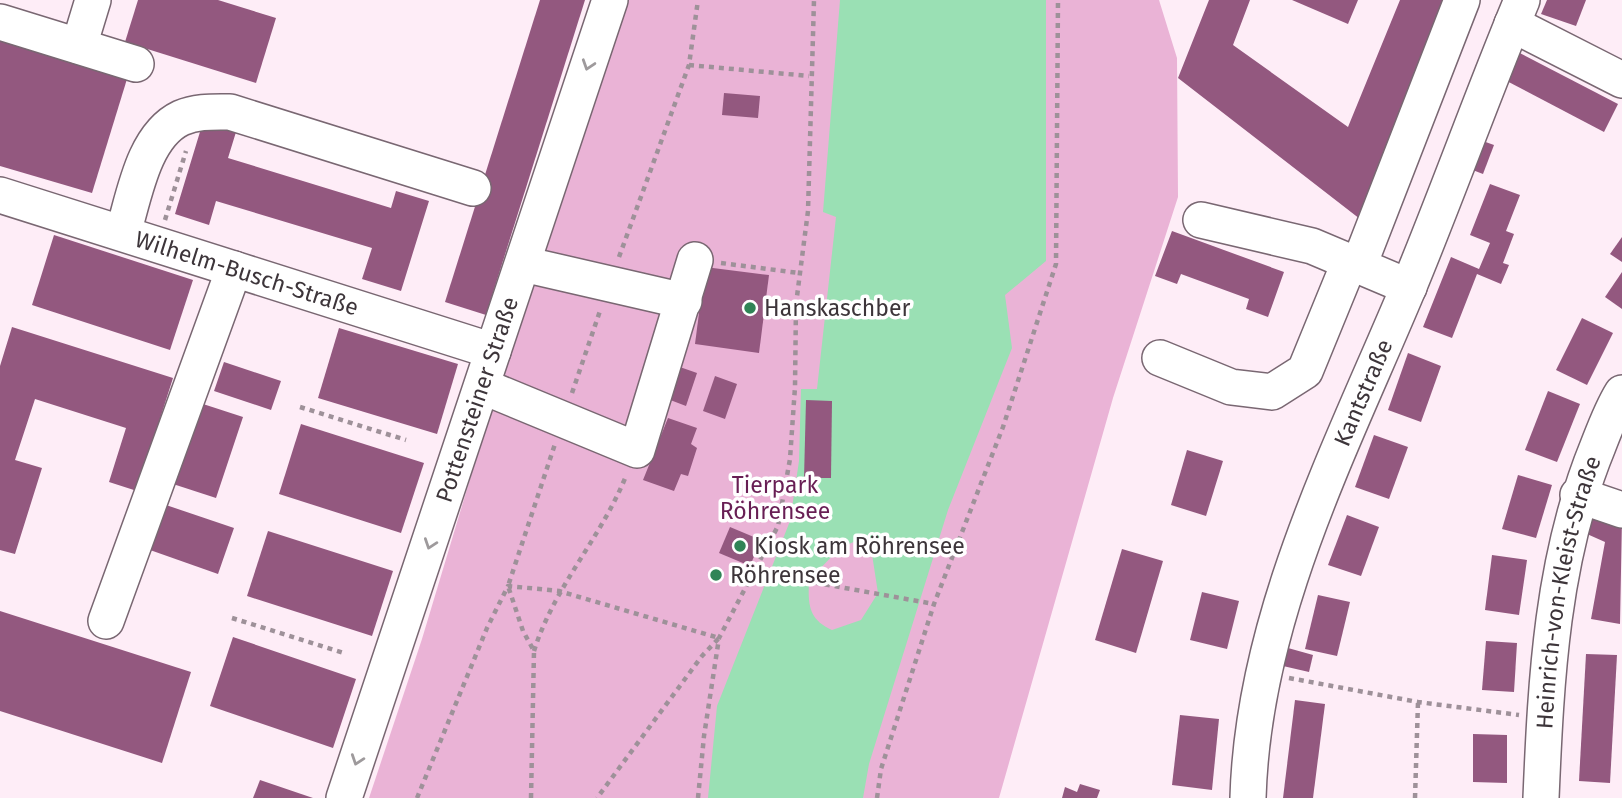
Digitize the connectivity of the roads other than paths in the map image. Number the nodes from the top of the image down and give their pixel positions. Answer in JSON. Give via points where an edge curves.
{"nodes":[{"id":1,"x":93,"y":0,"type":"edge"},
{"id":2,"x":610,"y":0,"type":"edge"},
{"id":3,"x":1462,"y":0,"type":"edge"},
{"id":4,"x":1517,"y":12,"type":"edge"},
{"id":5,"x":0,"y":22,"type":"edge"},
{"id":6,"x":79,"y":46,"type":"junction"},
{"id":7,"x":136,"y":64,"type":"dead end"},
{"id":8,"x":1622,"y":80,"type":"edge"},
{"id":9,"x":473,"y":188,"type":"dead end"},
{"id":10,"x":0,"y":195,"type":"edge"},
{"id":11,"x":1201,"y":220,"type":"dead end"},
{"id":12,"x":123,"y":233,"type":"junction"},
{"id":13,"x":695,"y":260,"type":"road end"},
{"id":14,"x":1354,"y":263,"type":"junction"},
{"id":15,"x":523,"y":264,"type":"junction"},
{"id":16,"x":234,"y":269,"type":"junction"},
{"id":17,"x":1409,"y":287,"type":"junction"},
{"id":18,"x":684,"y":302,"type":"junction"},
{"id":19,"x":493,"y":351,"type":"junction"},
{"id":20,"x":1160,"y":358,"type":"dead end"},
{"id":21,"x":482,"y":386,"type":"junction"},
{"id":22,"x":1622,"y":393,"type":"edge"},
{"id":23,"x":1578,"y":495,"type":"junction"},
{"id":24,"x":1622,"y":509,"type":"edge"},
{"id":25,"x":106,"y":621,"type":"dead end"},
{"id":26,"x":344,"y":798,"type":"edge"},
{"id":27,"x":1248,"y":798,"type":"edge"},
{"id":28,"x":1541,"y":798,"type":"edge"}],
"edges":[{"from":1,"to":6,"type":"street"},
{"from":2,"to":15,"type":"street","name":"Pottensteiner Straße","one_way":true},
{"from":3,"to":14,"type":"street"},
{"from":4,"to":8,"type":"street"},
{"from":4,"to":17,"type":"street","name":"Kantstraße"},
{"from":5,"to":6,"type":"street"},
{"from":6,"to":7,"type":"street"},
{"from":9,"to":12,"type":"street","via":[[230,111],[199,112],[179,119],[154,142]]},
{"from":10,"to":12,"type":"street","name":"Wilhelm-Busch-Straße"},
{"from":11,"to":14,"type":"street","via":[[1312,246]]},
{"from":12,"to":16,"type":"street","name":"Wilhelm-Busch-Straße"},
{"from":13,"to":18,"type":"street"},
{"from":14,"to":17,"type":"street"},
{"from":14,"to":20,"type":"street","via":[[1305,371],[1272,392],[1231,387]]},
{"from":15,"to":18,"type":"street"},
{"from":15,"to":19,"type":"street","name":"Pottensteiner Straße"},
{"from":16,"to":19,"type":"street","name":"Wilhelm-Busch-Straße"},
{"from":16,"to":25,"type":"street"},
{"from":17,"to":27,"type":"street","name":"Kantstraße","via":[[1297,552],[1263,673]]},
{"from":18,"to":21,"type":"street","via":[[637,450]]},
{"from":19,"to":21,"type":"street","name":"Pottensteiner Straße"},
{"from":21,"to":26,"type":"street","name":"Pottensteiner Straße","one_way":true},
{"from":22,"to":23,"type":"street","name":"Heinrich-von-Kleist-Straße"},
{"from":23,"to":24,"type":"street"},
{"from":23,"to":28,"type":"street","name":"Heinrich-von-Kleist-Straße","via":[[1555,603]]}]}
